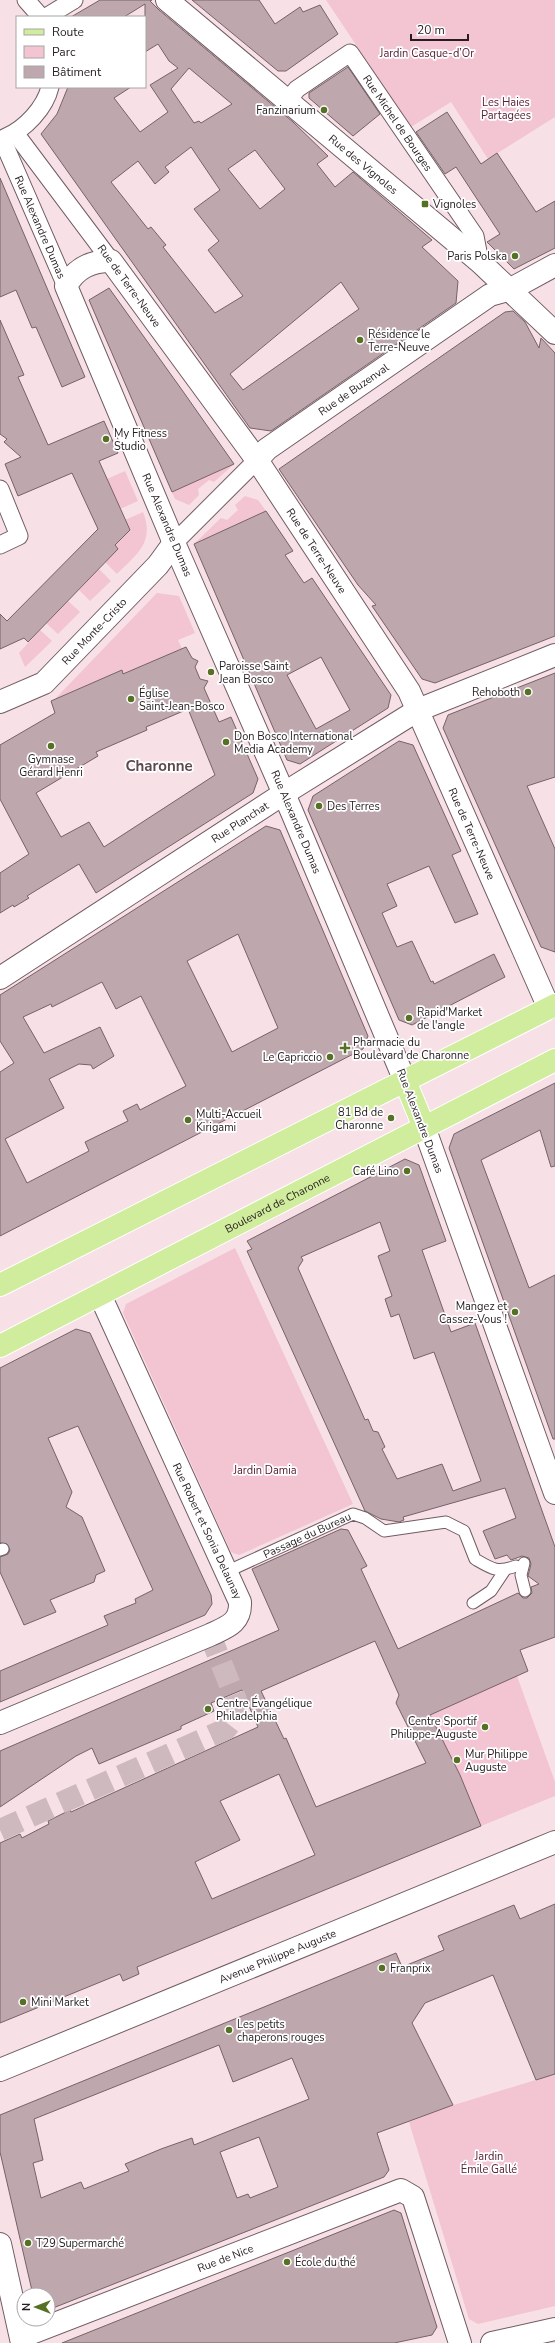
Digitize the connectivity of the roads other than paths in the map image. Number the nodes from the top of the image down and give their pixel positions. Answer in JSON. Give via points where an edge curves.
{"nodes":[{"id":1,"x":26,"y":0,"type":"edge"},
{"id":2,"x":74,"y":0,"type":"edge"},
{"id":3,"x":168,"y":0,"type":"edge"},
{"id":4,"x":40,"y":16,"type":"edge"},
{"id":5,"x":48,"y":16,"type":"edge"},
{"id":6,"x":50,"y":88,"type":"edge"},
{"id":7,"x":288,"y":100,"type":"junction"},
{"id":8,"x":6,"y":137,"type":"edge"},
{"id":9,"x":111,"y":261,"type":"junction"},
{"id":10,"x":480,"y":262,"type":"junction"},
{"id":11,"x":555,"y":266,"type":"edge"},
{"id":12,"x":66,"y":286,"type":"junction"},
{"id":13,"x":511,"y":289,"type":"junction"},
{"id":14,"x":555,"y":333,"type":"edge"},
{"id":15,"x":257,"y":460,"type":"junction"},
{"id":16,"x":0,"y":489,"type":"edge"},
{"id":17,"x":174,"y":543,"type":"junction"},
{"id":18,"x":0,"y":545,"type":"edge"},
{"id":19,"x":555,"y":655,"type":"edge"},
{"id":20,"x":0,"y":702,"type":"edge"},
{"id":21,"x":418,"y":710,"type":"junction"},
{"id":22,"x":283,"y":794,"type":"junction"},
{"id":23,"x":0,"y":978,"type":"edge"},
{"id":24,"x":552,"y":1006,"type":"edge"},
{"id":25,"x":555,"y":1060,"type":"edge"},
{"id":26,"x":406,"y":1081,"type":"junction"},
{"id":27,"x":424,"y":1127,"type":"junction"},
{"id":28,"x":0,"y":1286,"type":"edge"},
{"id":29,"x":100,"y":1295,"type":"junction"},
{"id":30,"x":0,"y":1346,"type":"edge"},
{"id":31,"x":555,"y":1493,"type":"edge"},
{"id":32,"x":505,"y":1570,"type":"junction"},
{"id":33,"x":226,"y":1572,"type":"junction"},
{"id":34,"x":525,"y":1591,"type":"dead end"},
{"id":35,"x":473,"y":1603,"type":"dead end"},
{"id":36,"x":0,"y":1723,"type":"edge"},
{"id":37,"x":555,"y":1842,"type":"edge"},
{"id":38,"x":0,"y":2070,"type":"edge"},
{"id":39,"x":0,"y":2244,"type":"edge"},
{"id":40,"x":555,"y":2329,"type":"edge"},
{"id":41,"x":22,"y":2340,"type":"edge"},
{"id":42,"x":460,"y":2343,"type":"edge"},
{"id":43,"x":492,"y":2343,"type":"edge"}],
"edges":[{"from":1,"to":4,"type":"street"},
{"from":2,"to":5,"type":"street"},
{"from":3,"to":7,"type":"street","name":"Rue des Vignoles"},
{"from":6,"to":8,"type":"street","via":[[39,110]]},
{"from":7,"to":10,"type":"street","name":"Rue des Vignoles"},
{"from":7,"to":10,"type":"street","name":"Rue Michel de Bourges","via":[[297,89],[350,53],[475,236]]},
{"from":8,"to":9,"type":"street","name":"Rue de Terre-Neuve"},
{"from":8,"to":12,"type":"street","name":"Rue Alexandre Dumas"},
{"from":9,"to":12,"type":"street","via":[[98,262],[82,268],[73,275]]},
{"from":9,"to":15,"type":"street","name":"Rue de Terre-Neuve"},
{"from":10,"to":13,"type":"street","name":"Rue des Vignoles"},
{"from":11,"to":13,"type":"street","name":"Rue de Buzenval"},
{"from":12,"to":17,"type":"street","name":"Rue Alexandre Dumas"},
{"from":13,"to":14,"type":"street","name":"Rue des Vignoles"},
{"from":13,"to":15,"type":"street","name":"Rue de Buzenval","via":[[490,295],[267,449]]},
{"from":15,"to":17,"type":"street","name":"Rue de Buzenval"},
{"from":15,"to":21,"type":"street","name":"Rue de Terre-Neuve","via":[[409,691]]},
{"from":16,"to":18,"type":"street","via":[[19,536]]},
{"from":17,"to":20,"type":"street","name":"Rue Monte-Cristo","via":[[158,565],[44,683]]},
{"from":17,"to":22,"type":"street","name":"Rue Alexandre Dumas"},
{"from":19,"to":21,"type":"street","name":"Rue Planchat"},
{"from":21,"to":22,"type":"street","name":"Rue Planchat"},
{"from":21,"to":24,"type":"street","name":"Rue de Terre-Neuve"},
{"from":22,"to":23,"type":"street","name":"Rue Planchat"},
{"from":22,"to":26,"type":"street","name":"Rue Alexandre Dumas"},
{"from":24,"to":26,"type":"main road"},
{"from":25,"to":27,"type":"main road","name":"Boulevard de Charonne"},
{"from":26,"to":27,"type":"main road","name":"Rue Alexandre Dumas"},
{"from":26,"to":28,"type":"main road"},
{"from":27,"to":29,"type":"main road","name":"Boulevard de Charonne"},
{"from":27,"to":31,"type":"street","name":"Rue Alexandre Dumas"},
{"from":29,"to":30,"type":"main road","name":"Boulevard de Charonne"},
{"from":29,"to":33,"type":"street","name":"Rue Robert et Sonia Delaunay"},
{"from":32,"to":33,"type":"lane","name":"Passage du Bureau","via":[[494,1570],[475,1560],[464,1531],[446,1522],[384,1531],[365,1518],[353,1514]]},
{"from":32,"to":34,"type":"lane","via":[[520,1565]]},
{"from":32,"to":35,"type":"lane","via":[[491,1591]]},
{"from":33,"to":36,"type":"street","name":"Rue Robert et Sonia Delaunay","via":[[240,1602],[241,1610],[235,1622]]},
{"from":37,"to":38,"type":"street","name":"Avenue Philippe Auguste"},
{"from":39,"to":41,"type":"street"},
{"from":40,"to":43,"type":"street"},
{"from":41,"to":42,"type":"street","name":"Rue de Nice","via":[[401,2190],[413,2197]]}]}
